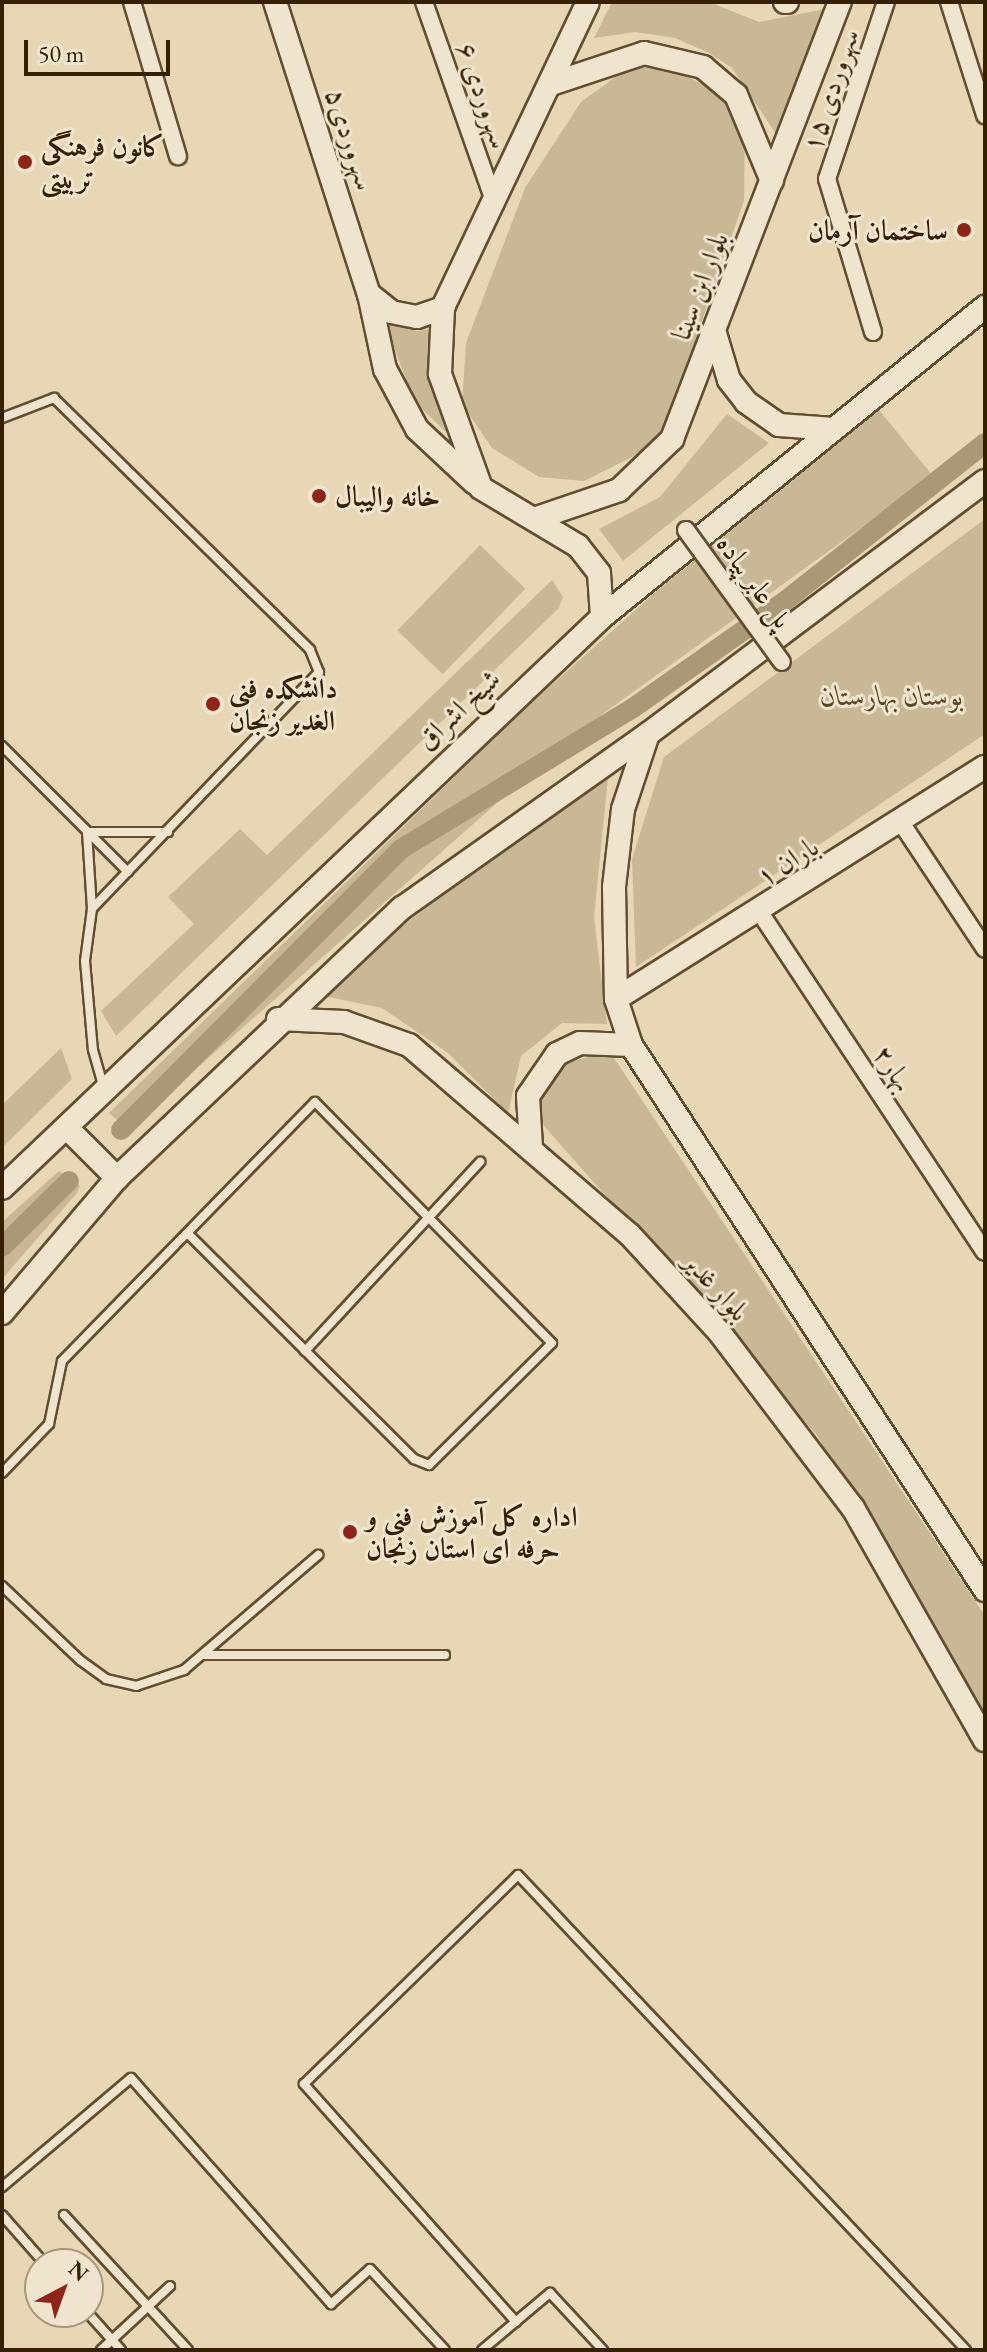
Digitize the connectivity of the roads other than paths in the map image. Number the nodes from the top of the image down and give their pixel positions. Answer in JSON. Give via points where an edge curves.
{"nodes":[{"id":1,"x":132,"y":2,"type":"edge"},
{"id":2,"x":275,"y":2,"type":"edge"},
{"id":3,"x":424,"y":2,"type":"edge"},
{"id":4,"x":588,"y":2,"type":"edge"},
{"id":5,"x":840,"y":2,"type":"edge"},
{"id":6,"x":886,"y":2,"type":"edge"},
{"id":7,"x":949,"y":2,"type":"edge"},
{"id":8,"x":551,"y":84,"type":"junction"},
{"id":9,"x":985,"y":115,"type":"edge"},
{"id":10,"x":178,"y":156,"type":"dead end"},
{"id":11,"x":772,"y":181,"type":"junction"},
{"id":12,"x":496,"y":205,"type":"junction"},
{"id":13,"x":369,"y":294,"type":"junction"},
{"id":14,"x":985,"y":307,"type":"edge"},
{"id":15,"x":443,"y":308,"type":"junction"},
{"id":16,"x":714,"y":330,"type":"junction"},
{"id":17,"x":873,"y":332,"type":"dead end"},
{"id":18,"x":2,"y":418,"type":"edge"},
{"id":19,"x":834,"y":429,"type":"junction"},
{"id":20,"x":985,"y":481,"type":"edge"},
{"id":21,"x":481,"y":488,"type":"junction"},
{"id":22,"x":534,"y":519,"type":"junction"},
{"id":23,"x":686,"y":530,"type":"dead end"},
{"id":24,"x":602,"y":617,"type":"junction"},
{"id":25,"x":782,"y":662,"type":"dead end"},
{"id":26,"x":648,"y":734,"type":"junction"},
{"id":27,"x":2,"y":746,"type":"edge"},
{"id":28,"x":985,"y":767,"type":"edge"},
{"id":29,"x":902,"y":824,"type":"junction"},
{"id":30,"x":87,"y":832,"type":"junction"},
{"id":31,"x":168,"y":832,"type":"junction"},
{"id":32,"x":128,"y":872,"type":"junction"},
{"id":33,"x":92,"y":909,"type":"junction"},
{"id":34,"x":761,"y":914,"type":"junction"},
{"id":35,"x":985,"y":949,"type":"edge"},
{"id":36,"x":616,"y":999,"type":"junction"},
{"id":37,"x":278,"y":1019,"type":"junction"},
{"id":38,"x":631,"y":1045,"type":"junction"},
{"id":39,"x":105,"y":1091,"type":"junction"},
{"id":40,"x":67,"y":1128,"type":"junction"},
{"id":41,"x":531,"y":1147,"type":"junction"},
{"id":42,"x":480,"y":1162,"type":"dead end"},
{"id":43,"x":117,"y":1178,"type":"junction"},
{"id":44,"x":2,"y":1188,"type":"edge"},
{"id":45,"x":429,"y":1218,"type":"junction"},
{"id":46,"x":189,"y":1235,"type":"junction"},
{"id":47,"x":985,"y":1252,"type":"edge"},
{"id":48,"x":2,"y":1313,"type":"edge"},
{"id":49,"x":305,"y":1351,"type":"junction"},
{"id":50,"x":2,"y":1473,"type":"edge"},
{"id":51,"x":318,"y":1555,"type":"dead end"},
{"id":52,"x":2,"y":1586,"type":"edge"},
{"id":53,"x":984,"y":1588,"type":"edge"},
{"id":54,"x":202,"y":1655,"type":"junction"},
{"id":55,"x":445,"y":1655,"type":"dead end"},
{"id":56,"x":985,"y":1740,"type":"edge"},
{"id":57,"x":2,"y":2187,"type":"edge"},
{"id":58,"x":2,"y":2215,"type":"edge"},
{"id":59,"x":64,"y":2215,"type":"dead end"},
{"id":60,"x":31,"y":2248,"type":"edge"},
{"id":61,"x":170,"y":2286,"type":"dead end"},
{"id":62,"x":148,"y":2307,"type":"junction"},
{"id":63,"x":516,"y":2322,"type":"junction"},
{"id":64,"x":101,"y":2328,"type":"edge"},
{"id":65,"x":112,"y":2340,"type":"junction"},
{"id":66,"x":101,"y":2350,"type":"edge"},
{"id":67,"x":121,"y":2350,"type":"edge"},
{"id":68,"x":188,"y":2350,"type":"edge"},
{"id":69,"x":445,"y":2350,"type":"edge"},
{"id":70,"x":482,"y":2350,"type":"edge"},
{"id":71,"x":603,"y":2350,"type":"edge"},
{"id":72,"x":966,"y":2350,"type":"edge"}],
"edges":[{"from":1,"to":10,"type":"street"},
{"from":2,"to":13,"type":"main road","name":"سهروردی۵"},
{"from":3,"to":12,"type":"street","name":"سهروردی ۶"},
{"from":4,"to":8,"type":"main road"},
{"from":5,"to":11,"type":"main road","name":"بلوار ابن سینا"},
{"from":6,"to":17,"type":"street","name":"سهروردی ۱۵","via":[[827,179]]},
{"from":7,"to":9,"type":"street"},
{"from":8,"to":11,"type":"main road","via":[[644,53],[703,67],[736,95]]},
{"from":8,"to":12,"type":"main road"},
{"from":11,"to":16,"type":"main road","name":"بلوار ابن سینا"},
{"from":12,"to":15,"type":"main road"},
{"from":13,"to":15,"type":"main road","via":[[391,312],[417,317]]},
{"from":13,"to":21,"type":"main road","name":"سهروردی۵","via":[[385,369],[417,429]]},
{"from":14,"to":19,"type":"main road","name":"شیخ اشراق"},
{"from":15,"to":21,"type":"main road","via":[[444,395]]},
{"from":16,"to":19,"type":"main road","via":[[729,380],[746,402],[779,425]]},
{"from":16,"to":22,"type":"main road","name":"بلوار ابن سینا","via":[[672,439],[619,490]]},
{"from":18,"to":31,"type":"lane","via":[[54,398],[310,650],[319,672],[310,688]]},
{"from":19,"to":24,"type":"main road","name":"شیخ اشراق"},
{"from":20,"to":26,"type":"main road"},
{"from":21,"to":22,"type":"main road"},
{"from":22,"to":24,"type":"main road","via":[[578,546],[599,573]]},
{"from":23,"to":25,"type":"street","name":"پل عابر پیاده","bridge":true},
{"from":24,"to":39,"type":"main road","name":"شیخ اشراق"},
{"from":26,"to":36,"type":"main road","name":"بلوار غدیر","via":[[623,809],[614,887]]},
{"from":26,"to":37,"type":"main road","via":[[402,908]]},
{"from":27,"to":30,"type":"lane"},
{"from":28,"to":29,"type":"main road","name":"باران ۱"},
{"from":29,"to":34,"type":"main road","name":"باران ۱"},
{"from":29,"to":35,"type":"street"},
{"from":30,"to":31,"type":"lane"},
{"from":30,"to":32,"type":"lane"},
{"from":30,"to":33,"type":"lane"},
{"from":31,"to":32,"type":"lane"},
{"from":32,"to":33,"type":"lane"},
{"from":33,"to":39,"type":"lane","via":[[85,961],[93,1050]]},
{"from":34,"to":36,"type":"main road","name":"باران ۱"},
{"from":34,"to":47,"type":"street","name":"بهار۲"},
{"from":36,"to":38,"type":"main road","name":"بلوار غدیر"},
{"from":37,"to":41,"type":"main road","name":"بلوار غدیر","via":[[378,1029],[409,1045]]},
{"from":37,"to":43,"type":"main road"},
{"from":38,"to":41,"type":"main road","via":[[605,1040],[557,1054],[528,1096]]},
{"from":38,"to":53,"type":"main road","name":"بلوار غدیر"},
{"from":39,"to":40,"type":"main road","name":"شیخ اشراق"},
{"from":40,"to":43,"type":"main road"},
{"from":40,"to":44,"type":"main road","name":"شیخ اشراق"},
{"from":41,"to":56,"type":"main road","name":"بلوار غدیر","via":[[630,1235],[788,1418],[853,1508]]},
{"from":42,"to":45,"type":"lane"},
{"from":43,"to":48,"type":"main road"},
{"from":45,"to":46,"type":"lane","via":[[315,1102]]},
{"from":45,"to":49,"type":"lane"},
{"from":45,"to":49,"type":"lane","via":[[552,1343],[429,1465],[414,1459]]},
{"from":46,"to":49,"type":"lane"},
{"from":46,"to":50,"type":"lane","via":[[62,1361],[49,1424]]},
{"from":51,"to":54,"type":"lane"},
{"from":52,"to":54,"type":"lane","via":[[106,1679],[136,1686],[163,1680]]},
{"from":54,"to":55,"type":"lane"},
{"from":57,"to":69,"type":"lane","via":[[131,2078],[331,2304],[370,2269]]},
{"from":58,"to":60,"type":"lane"},
{"from":59,"to":62,"type":"lane"},
{"from":61,"to":62,"type":"lane"},
{"from":62,"to":65,"type":"lane"},
{"from":62,"to":68,"type":"lane"},
{"from":63,"to":70,"type":"lane"},
{"from":63,"to":71,"type":"lane","via":[[550,2293]]},
{"from":63,"to":72,"type":"lane","via":[[304,2084],[518,1875]]},
{"from":64,"to":65,"type":"lane"},
{"from":65,"to":66,"type":"lane"},
{"from":65,"to":67,"type":"lane"}]}
